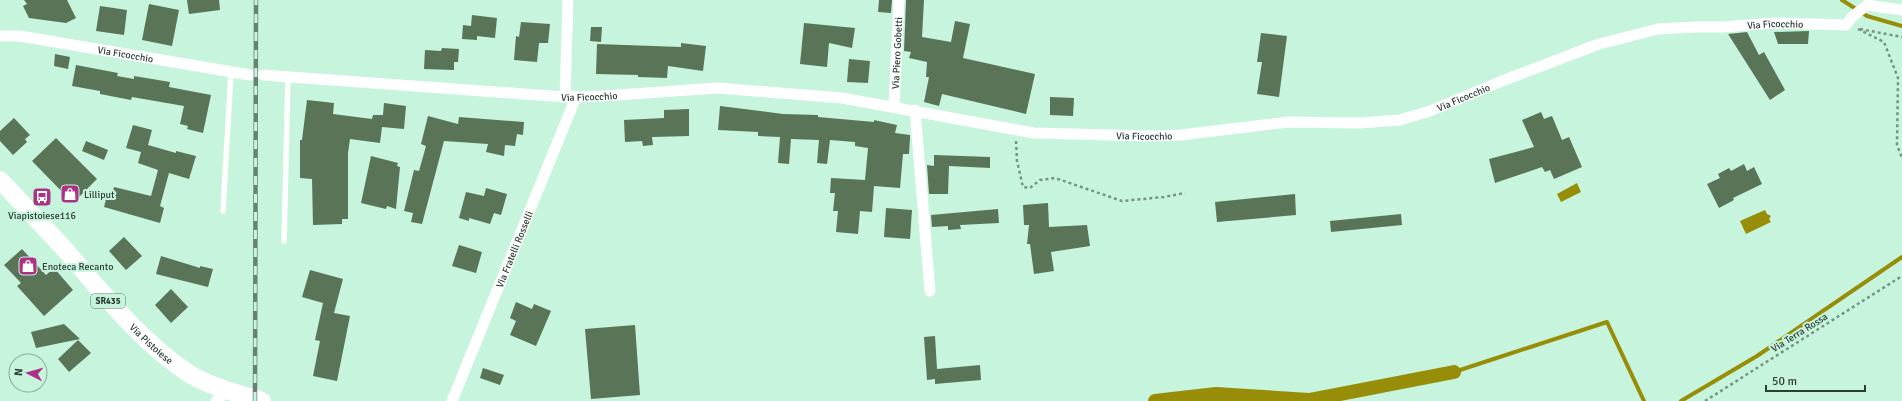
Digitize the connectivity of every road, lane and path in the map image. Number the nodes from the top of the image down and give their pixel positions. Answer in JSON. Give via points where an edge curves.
{"nodes":[{"id":1,"x":568,"y":0,"type":"edge"},
{"id":2,"x":900,"y":0,"type":"edge"},
{"id":3,"x":1902,"y":10,"type":"edge"},
{"id":4,"x":1846,"y":26,"type":"junction"},
{"id":5,"x":0,"y":36,"type":"edge"},
{"id":6,"x":1902,"y":37,"type":"edge"},
{"id":7,"x":231,"y":72,"type":"junction"},
{"id":8,"x":250,"y":75,"type":"dead end"},
{"id":9,"x":263,"y":75,"type":"dead end"},
{"id":10,"x":288,"y":76,"type":"junction"},
{"id":11,"x":571,"y":97,"type":"junction"},
{"id":12,"x":894,"y":107,"type":"junction"},
{"id":13,"x":915,"y":110,"type":"junction"},
{"id":14,"x":1016,"y":130,"type":"junction"},
{"id":15,"x":1902,"y":158,"type":"edge"},
{"id":16,"x":0,"y":180,"type":"edge"},
{"id":17,"x":1185,"y":193,"type":"dead end"},
{"id":18,"x":223,"y":211,"type":"dead end"},
{"id":19,"x":284,"y":241,"type":"dead end"},
{"id":20,"x":1902,"y":276,"type":"edge"},
{"id":21,"x":930,"y":291,"type":"dead end"},
{"id":22,"x":222,"y":396,"type":"edge"},
{"id":23,"x":262,"y":401,"type":"edge"},
{"id":24,"x":452,"y":401,"type":"edge"},
{"id":25,"x":1705,"y":401,"type":"edge"}],
"edges":[{"from":1,"to":11,"type":"street"},
{"from":2,"to":12,"type":"street","name":"Via Piero Gobetti"},
{"from":3,"to":4,"type":"street","via":[[1867,5],[1852,17]]},
{"from":4,"to":6,"type":"path"},
{"from":4,"to":14,"type":"street","name":"Via Ficocchio","via":[[1774,23],[1658,29],[1599,44],[1430,111],[1386,122],[1288,122],[1199,134],[1149,136],[1045,134]]},
{"from":4,"to":15,"type":"path","via":[[1866,32],[1884,42],[1898,78],[1897,145]]},
{"from":5,"to":7,"type":"street","name":"Via Ficocchio","via":[[20,36]]},
{"from":7,"to":8,"type":"street","name":"Via Ficocchio"},
{"from":7,"to":18,"type":"lane"},
{"from":9,"to":10,"type":"street","name":"Via Ficocchio"},
{"from":10,"to":11,"type":"street","name":"Via Ficocchio"},
{"from":10,"to":19,"type":"lane"},
{"from":11,"to":12,"type":"street","name":"Via Ficocchio","via":[[718,88],[842,98]]},
{"from":11,"to":24,"type":"street","name":"Via Fratelli Rosselli"},
{"from":12,"to":13,"type":"street","name":"Via Ficocchio"},
{"from":13,"to":14,"type":"street","name":"Via Ficocchio"},
{"from":13,"to":21,"type":"street"},
{"from":14,"to":17,"type":"path","via":[[1017,161],[1022,187],[1030,188],[1040,180],[1055,178],[1122,201]]},
{"from":16,"to":22,"type":"main road","name":"Via Pistoiese","number":"SR435","via":[[110,303],[162,353]]},
{"from":20,"to":25,"type":"path","name":"Via Terra Rossa"},
{"from":22,"to":23,"type":"main road","name":"Via Pistoiese","number":"SR435"}]}
